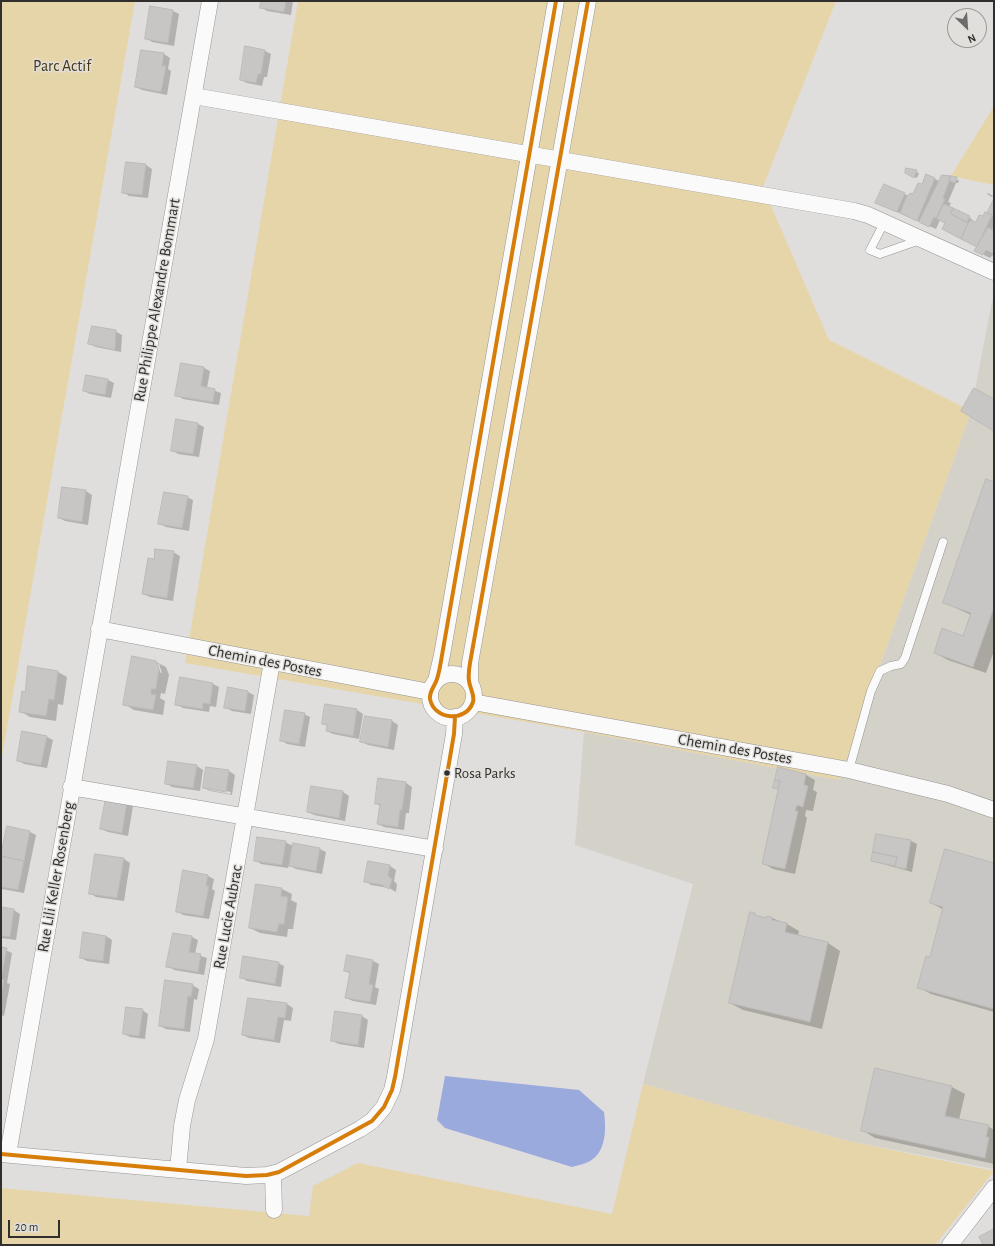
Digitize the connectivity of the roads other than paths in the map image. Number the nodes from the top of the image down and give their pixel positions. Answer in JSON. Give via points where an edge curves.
{"nodes":[{"id":1,"x":210,"y":1,"type":"edge"},
{"id":2,"x":556,"y":1,"type":"edge"},
{"id":3,"x":588,"y":1,"type":"edge"},
{"id":4,"x":194,"y":96,"type":"junction"},
{"id":5,"x":529,"y":155,"type":"junction"},
{"id":6,"x":559,"y":160,"type":"junction"},
{"id":7,"x":884,"y":222,"type":"junction"},
{"id":8,"x":921,"y":239,"type":"junction"},
{"id":9,"x":994,"y":272,"type":"edge"},
{"id":10,"x":942,"y":542,"type":"dead end"},
{"id":11,"x":104,"y":599,"type":"joint"},
{"id":12,"x":99,"y":629,"type":"junction"},
{"id":13,"x":272,"y":662,"type":"junction"},
{"id":14,"x":470,"y":683,"type":"junction"},
{"id":15,"x":433,"y":687,"type":"junction"},
{"id":16,"x":473,"y":702,"type":"junction"},
{"id":17,"x":455,"y":718,"type":"junction"},
{"id":18,"x":849,"y":770,"type":"junction"},
{"id":19,"x":72,"y":787,"type":"junction"},
{"id":20,"x":994,"y":810,"type":"edge"},
{"id":21,"x":245,"y":816,"type":"junction"},
{"id":22,"x":435,"y":848,"type":"junction"},
{"id":23,"x":5,"y":1154,"type":"edge"},
{"id":24,"x":178,"y":1170,"type":"junction"},
{"id":25,"x":273,"y":1174,"type":"junction"},
{"id":26,"x":994,"y":1188,"type":"edge"},
{"id":27,"x":274,"y":1210,"type":"dead end"},
{"id":28,"x":950,"y":1245,"type":"edge"}],
"edges":[{"from":1,"to":4,"type":"street","name":"Rue Philippe Alexandre Bommart"},
{"from":2,"to":5,"type":"street"},
{"from":3,"to":6,"type":"street"},
{"from":4,"to":5,"type":"street"},
{"from":4,"to":11,"type":"street","name":"Rue Philippe Alexandre Bommart"},
{"from":5,"to":6,"type":"street"},
{"from":5,"to":15,"type":"street","via":[[445,642]]},
{"from":6,"to":7,"type":"street","via":[[854,212]]},
{"from":6,"to":14,"type":"street","via":[[471,655]]},
{"from":7,"to":8,"type":"street"},
{"from":7,"to":8,"type":"lane","via":[[870,250],[880,254]]},
{"from":8,"to":9,"type":"street"},
{"from":10,"to":18,"type":"lane","via":[[905,658],[901,664],[880,671],[871,691]]},
{"from":11,"to":12,"type":"street","name":"Rue Lili Keller Rosenberg"},
{"from":12,"to":13,"type":"street","name":"Chemin des Postes"},
{"from":12,"to":19,"type":"street","name":"Rue Lili Keller Rosenberg"},
{"from":13,"to":15,"type":"street","name":"Chemin des Postes"},
{"from":13,"to":21,"type":"street","name":"Rue Lucie Aubrac"},
{"from":14,"to":15,"type":"street","via":[[463,677],[453,674],[444,676]]},
{"from":14,"to":16,"type":"street"},
{"from":15,"to":17,"type":"street","via":[[431,703],[445,717]]},
{"from":16,"to":17,"type":"street","via":[[467,711]]},
{"from":16,"to":18,"type":"street","name":"Chemin des Postes"},
{"from":17,"to":22,"type":"street"},
{"from":18,"to":20,"type":"street","name":"Chemin des Postes","via":[[948,794]]},
{"from":19,"to":21,"type":"street"},
{"from":19,"to":23,"type":"street","name":"Rue Lili Keller Rosenberg"},
{"from":21,"to":22,"type":"street"},
{"from":21,"to":24,"type":"street","name":"Rue Lucie Aubrac","via":[[206,1039],[187,1100],[182,1126]]},
{"from":22,"to":25,"type":"street","via":[[395,1077],[387,1101],[376,1116],[360,1129]]},
{"from":23,"to":24,"type":"street"},
{"from":24,"to":25,"type":"street","via":[[246,1176]]},
{"from":25,"to":27,"type":"street"},
{"from":26,"to":28,"type":"street"}]}
